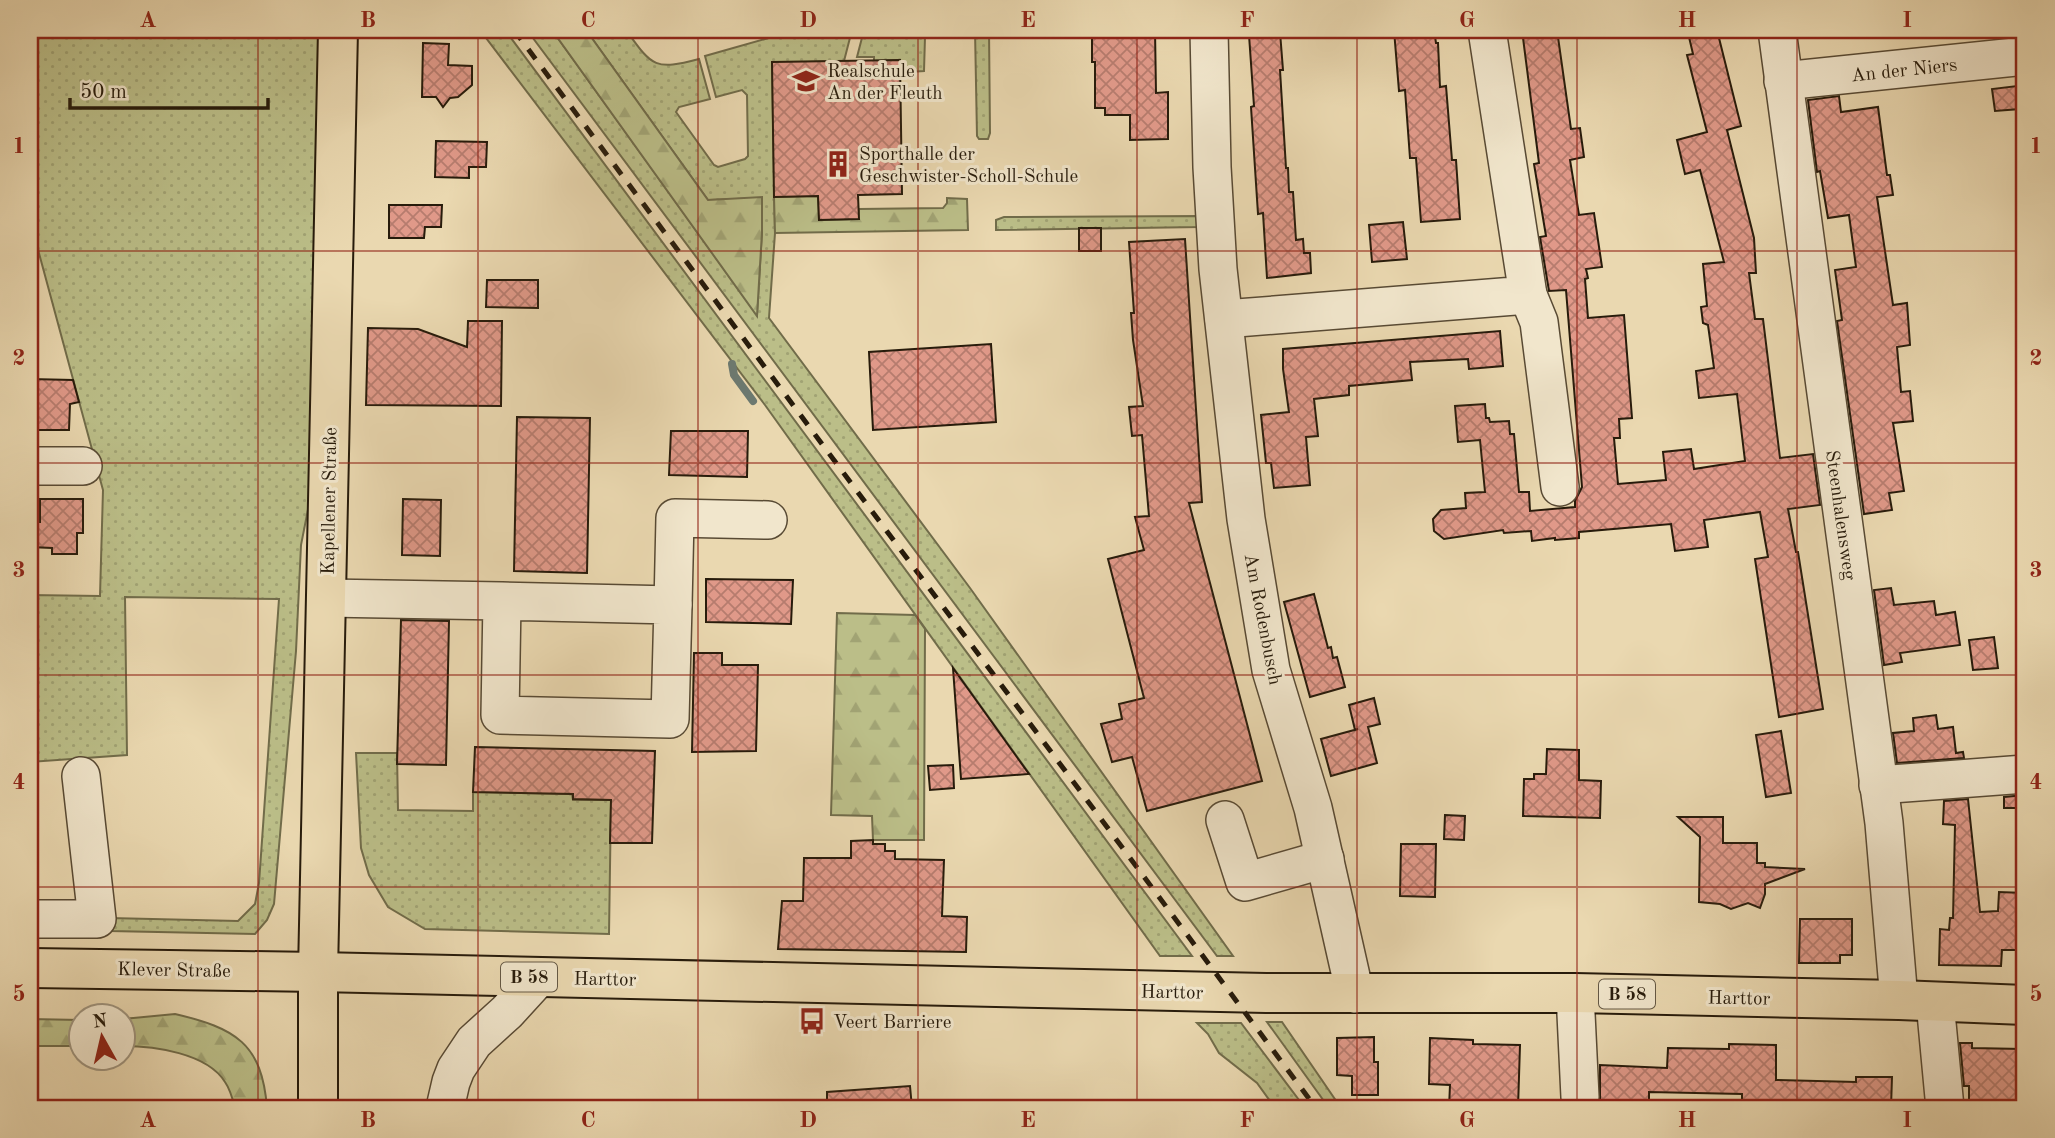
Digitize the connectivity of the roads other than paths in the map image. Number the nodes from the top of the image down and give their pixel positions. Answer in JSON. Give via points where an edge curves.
{"nodes":[{"id":1,"x":338,"y":30,"type":"edge"},
{"id":2,"x":1209,"y":30,"type":"edge"},
{"id":3,"x":1487,"y":30,"type":"edge"},
{"id":4,"x":1777,"y":30,"type":"edge"},
{"id":5,"x":2025,"y":56,"type":"edge"},
{"id":6,"x":1783,"y":81,"type":"junction"},
{"id":7,"x":1528,"y":295,"type":"junction"},
{"id":8,"x":1224,"y":319,"type":"junction"},
{"id":9,"x":30,"y":466,"type":"edge"},
{"id":10,"x":83,"y":466,"type":"dead end"},
{"id":11,"x":1560,"y":487,"type":"dead end"},
{"id":12,"x":768,"y":520,"type":"dead end"},
{"id":13,"x":326,"y":598,"type":"junction"},
{"id":14,"x":502,"y":601,"type":"junction"},
{"id":15,"x":673,"y":605,"type":"junction"},
{"id":16,"x":2025,"y":774,"type":"edge"},
{"id":17,"x":81,"y":776,"type":"dead end"},
{"id":18,"x":1878,"y":785,"type":"junction"},
{"id":19,"x":1225,"y":820,"type":"dead end"},
{"id":20,"x":1325,"y":859,"type":"junction"},
{"id":21,"x":30,"y":919,"type":"edge"},
{"id":22,"x":97,"y":919,"type":"junction"},
{"id":23,"x":30,"y":968,"type":"edge"},
{"id":24,"x":109,"y":968,"type":"junction"},
{"id":25,"x":318,"y":972,"type":"junction"},
{"id":26,"x":540,"y":977,"type":"junction"},
{"id":27,"x":1575,"y":993,"type":"junction"},
{"id":28,"x":1355,"y":994,"type":"junction"},
{"id":29,"x":1917,"y":1001,"type":"junction"},
{"id":30,"x":2025,"y":1005,"type":"edge"},
{"id":31,"x":1580,"y":1097,"type":"dead end"},
{"id":32,"x":318,"y":1108,"type":"edge"},
{"id":33,"x":445,"y":1108,"type":"edge"},
{"id":34,"x":1945,"y":1108,"type":"edge"}],
"edges":[{"from":1,"to":13,"type":"main road","name":"Kapellener Straße"},
{"from":2,"to":8,"type":"street","name":"Am Rodenbusch","via":[[1214,221]]},
{"from":3,"to":7,"type":"street"},
{"from":4,"to":6,"type":"street","name":"Steenhalensweg"},
{"from":5,"to":6,"type":"street","name":"An der Niers"},
{"from":6,"to":18,"type":"street","name":"Steenhalensweg"},
{"from":7,"to":8,"type":"street"},
{"from":7,"to":11,"type":"street","via":[[1539,321]]},
{"from":8,"to":20,"type":"street","name":"Am Rodenbusch","via":[[1246,519],[1271,670]]},
{"from":9,"to":10,"type":"street"},
{"from":12,"to":15,"type":"street","via":[[675,518]]},
{"from":13,"to":14,"type":"street"},
{"from":13,"to":25,"type":"main road","name":"Kapellener Straße"},
{"from":14,"to":15,"type":"street"},
{"from":14,"to":15,"type":"street","via":[[500,715],[552,717],[670,719]]},
{"from":16,"to":18,"type":"street"},
{"from":17,"to":22,"type":"street"},
{"from":18,"to":29,"type":"street","name":"Steenhalensweg"},
{"from":19,"to":20,"type":"street","via":[[1248,893]]},
{"from":20,"to":28,"type":"street","name":"Am Rodenbusch"},
{"from":21,"to":22,"type":"street"},
{"from":22,"to":24,"type":"street"},
{"from":23,"to":24,"type":"main road","name":"Klever Straße"},
{"from":24,"to":25,"type":"main road","name":"Klever Straße"},
{"from":25,"to":26,"type":"main road","name":"Harttor","number":"B 58"},
{"from":25,"to":32,"type":"main road","name":"Kapellener Straße"},
{"from":26,"to":28,"type":"main road","name":"Harttor","number":"B 58"},
{"from":26,"to":33,"type":"street","via":[[474,1042],[453,1076]]},
{"from":27,"to":28,"type":"main road","name":"Harttor","number":"B 58"},
{"from":27,"to":29,"type":"main road","name":"Harttor","number":"B 58"},
{"from":27,"to":31,"type":"street"},
{"from":29,"to":30,"type":"main road","name":"Harttor","number":"B 58"},
{"from":29,"to":34,"type":"street","name":"Steenhalensweg"}]}
